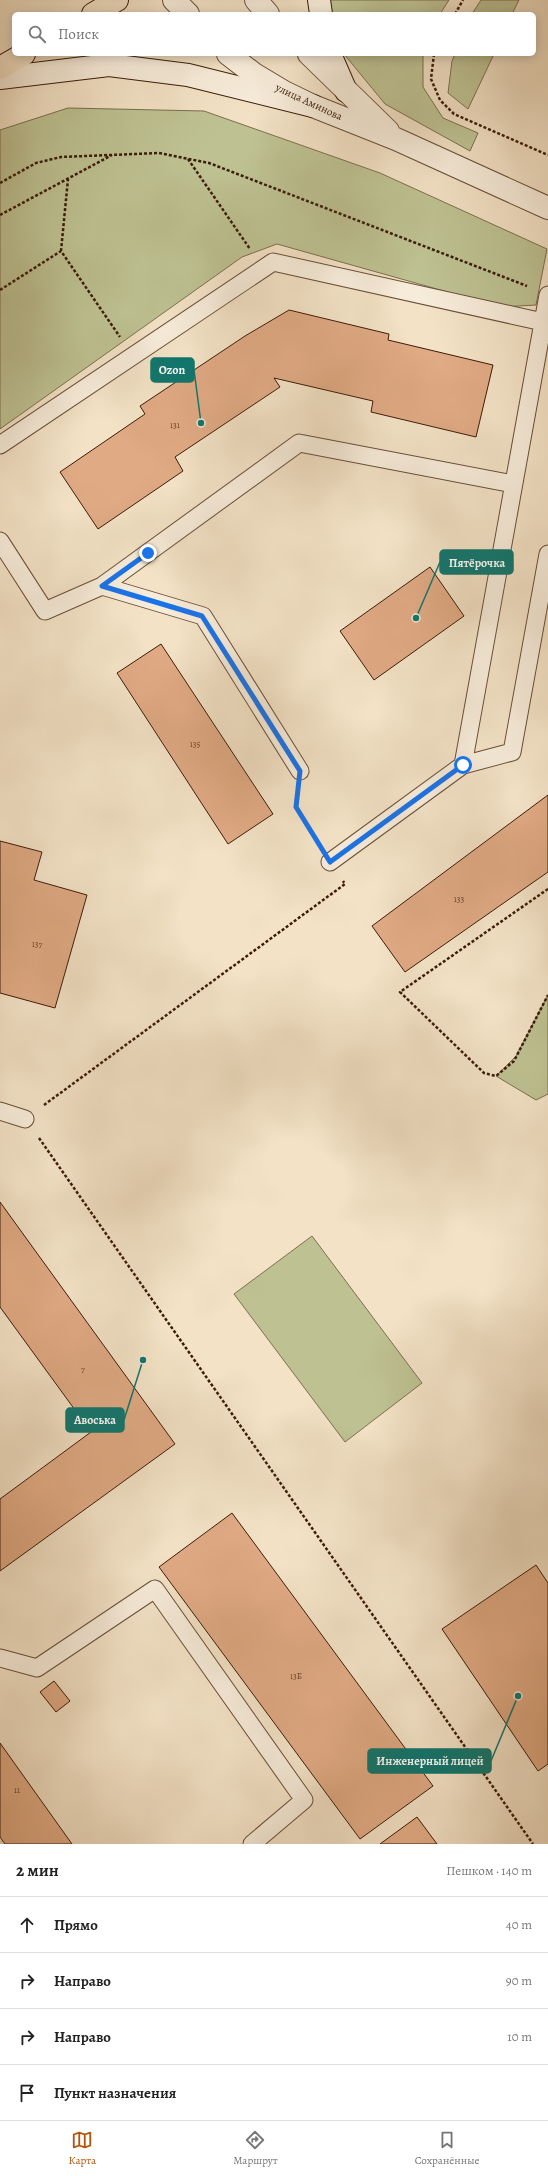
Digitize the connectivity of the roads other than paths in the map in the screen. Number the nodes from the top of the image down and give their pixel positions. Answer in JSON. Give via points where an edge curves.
{"nodes":[{"id":1,"x":117,"y":0,"type":"edge"},
{"id":2,"x":174,"y":0,"type":"edge"},
{"id":3,"x":256,"y":0,"type":"edge"},
{"id":4,"x":319,"y":0,"type":"edge"},
{"id":5,"x":96,"y":12,"type":"edge"},
{"id":6,"x":186,"y":12,"type":"edge"},
{"id":7,"x":266,"y":12,"type":"edge"},
{"id":8,"x":321,"y":12,"type":"edge"},
{"id":9,"x":21,"y":56,"type":"edge"},
{"id":10,"x":231,"y":56,"type":"edge"},
{"id":11,"x":311,"y":56,"type":"edge"},
{"id":12,"x":331,"y":56,"type":"edge"},
{"id":13,"x":0,"y":68,"type":"edge"},
{"id":14,"x":0,"y":78,"type":"edge"},
{"id":15,"x":346,"y":91,"type":"junction"},
{"id":16,"x":313,"y":106,"type":"junction"},
{"id":17,"x":396,"y":139,"type":"junction"},
{"id":18,"x":548,"y":208,"type":"edge"},
{"id":19,"x":541,"y":292,"type":"edge"},
{"id":20,"x":543,"y":322,"type":"junction"},
{"id":21,"x":0,"y":445,"type":"edge"},
{"id":22,"x":513,"y":484,"type":"junction"},
{"id":23,"x":0,"y":541,"type":"edge"},
{"id":24,"x":548,"y":554,"type":"edge"},
{"id":25,"x":102,"y":586,"type":"junction"},
{"id":26,"x":463,"y":765,"type":"junction"},
{"id":27,"x":300,"y":771,"type":"road end"},
{"id":28,"x":330,"y":862,"type":"road end"},
{"id":29,"x":0,"y":1111,"type":"edge"},
{"id":30,"x":25,"y":1119,"type":"road end"},
{"id":31,"x":0,"y":1658,"type":"edge"},
{"id":32,"x":252,"y":1844,"type":"edge"}],
"edges":[{"from":1,"to":5,"type":"main road"},
{"from":2,"to":6,"type":"street"},
{"from":3,"to":7,"type":"street"},
{"from":4,"to":8,"type":"street"},
{"from":9,"to":13,"type":"main road"},
{"from":10,"to":16,"type":"street","name":"улица Аминова","via":[[284,92]]},
{"from":11,"to":15,"type":"street","name":"улица Аминова"},
{"from":12,"to":15,"type":"street"},
{"from":14,"to":16,"type":"street","via":[[109,65],[188,75]]},
{"from":15,"to":17,"type":"street","name":"улица Аминова"},
{"from":16,"to":17,"type":"street","name":"улица Аминова"},
{"from":17,"to":18,"type":"street","name":"улица Аминова"},
{"from":19,"to":20,"type":"lane"},
{"from":20,"to":21,"type":"lane","via":[[273,262]]},
{"from":20,"to":22,"type":"lane"},
{"from":22,"to":25,"type":"lane","via":[[299,443]]},
{"from":22,"to":26,"type":"lane"},
{"from":23,"to":25,"type":"lane","via":[[45,611]]},
{"from":24,"to":26,"type":"lane","via":[[512,752]]},
{"from":25,"to":27,"type":"lane","via":[[202,616]]},
{"from":26,"to":28,"type":"lane"},
{"from":29,"to":30,"type":"lane"},
{"from":31,"to":32,"type":"lane","via":[[37,1668],[155,1589],[304,1800]]}]}
